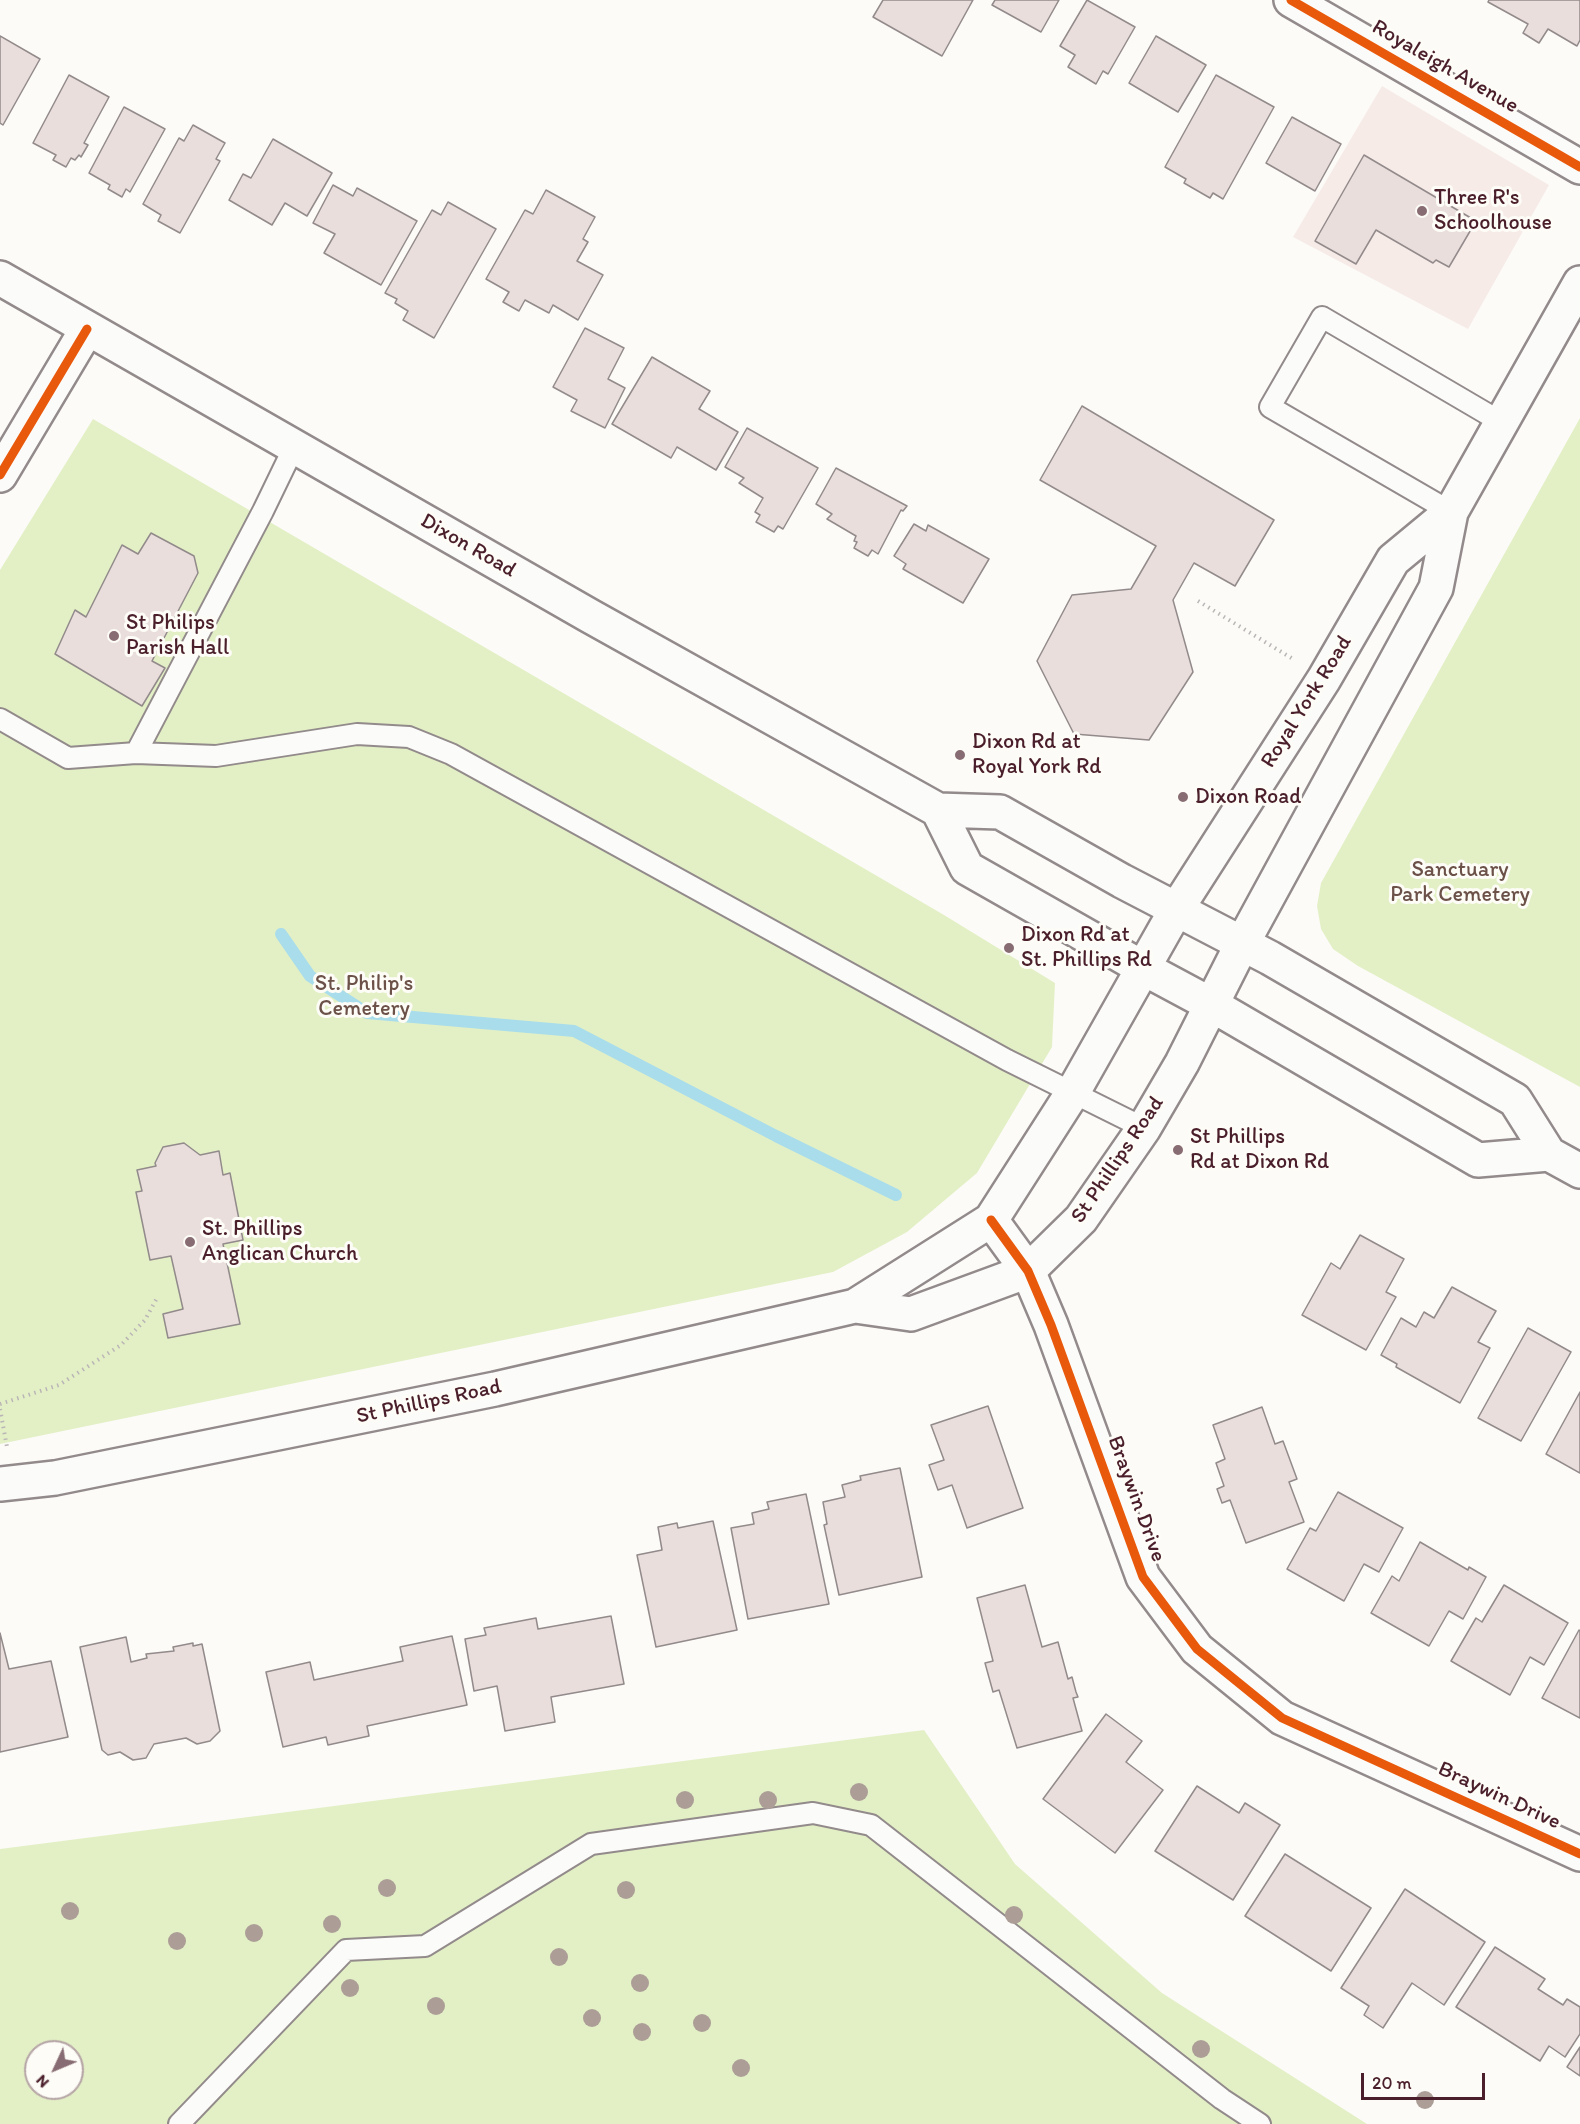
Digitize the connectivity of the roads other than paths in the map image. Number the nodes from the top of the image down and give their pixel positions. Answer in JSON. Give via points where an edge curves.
{"nodes":[{"id":1,"x":1291,"y":0,"type":"edge"},
{"id":2,"x":1580,"y":167,"type":"edge"},
{"id":3,"x":0,"y":278,"type":"edge"},
{"id":4,"x":1580,"y":283,"type":"edge"},
{"id":5,"x":87,"y":329,"type":"junction"},
{"id":6,"x":1501,"y":422,"type":"junction"},
{"id":7,"x":294,"y":447,"type":"junction"},
{"id":8,"x":0,"y":475,"type":"edge"},
{"id":9,"x":1451,"y":512,"type":"junction"},
{"id":10,"x":0,"y":719,"type":"edge"},
{"id":11,"x":136,"y":753,"type":"junction"},
{"id":12,"x":938,"y":810,"type":"junction"},
{"id":13,"x":1176,"y":910,"type":"junction"},
{"id":14,"x":1242,"y":944,"type":"junction"},
{"id":15,"x":1143,"y":969,"type":"junction"},
{"id":16,"x":1212,"y":1005,"type":"junction"},
{"id":17,"x":1073,"y":1092,"type":"junction"},
{"id":18,"x":1144,"y":1128,"type":"junction"},
{"id":19,"x":1549,"y":1154,"type":"junction"},
{"id":20,"x":1580,"y":1171,"type":"edge"},
{"id":21,"x":991,"y":1220,"type":"junction"},
{"id":22,"x":1028,"y":1271,"type":"junction"},
{"id":23,"x":855,"y":1306,"type":"junction"},
{"id":24,"x":4,"y":1469,"type":"edge"},
{"id":25,"x":1580,"y":1854,"type":"edge"},
{"id":26,"x":179,"y":2124,"type":"edge"},
{"id":27,"x":1260,"y":2124,"type":"edge"}],
"edges":[{"from":1,"to":2,"type":"main road","name":"Royaleigh Avenue"},
{"from":3,"to":5,"type":"main road","name":"Dixon Road"},
{"from":4,"to":6,"type":"main road","name":"Royal York Road"},
{"from":5,"to":7,"type":"main road","name":"Dixon Road"},
{"from":5,"to":8,"type":"main road"},
{"from":6,"to":9,"type":"main road","name":"Royal York Road"},
{"from":6,"to":9,"type":"lane","via":[[1322,317],[1270,407]]},
{"from":7,"to":11,"type":"lane"},
{"from":7,"to":12,"type":"main road","name":"Dixon Road"},
{"from":9,"to":13,"type":"main road","name":"Royal York Road","via":[[1393,560],[1324,679]]},
{"from":9,"to":14,"type":"main road","name":"Royal York Road","via":[[1436,588]]},
{"from":10,"to":11,"type":"lane","via":[[68,758]]},
{"from":11,"to":17,"type":"lane","via":[[216,756],[357,734],[409,737],[451,754],[1007,1060]]},
{"from":12,"to":13,"type":"main road","name":"Dixon Road","via":[[1000,812]]},
{"from":12,"to":15,"type":"main road","via":[[967,868]]},
{"from":13,"to":14,"type":"main road","name":"Dixon Road"},
{"from":13,"to":15,"type":"main road","name":"Royal York Road"},
{"from":14,"to":16,"type":"main road","name":"Royal York Road"},
{"from":14,"to":19,"type":"main road","name":"Dixon Road","via":[[1515,1100]]},
{"from":15,"to":16,"type":"main road"},
{"from":15,"to":17,"type":"main road","name":"St Phillips Road"},
{"from":16,"to":18,"type":"main road","name":"St Phillips Road"},
{"from":16,"to":19,"type":"main road","via":[[1478,1160]]},
{"from":17,"to":18,"type":"lane"},
{"from":17,"to":21,"type":"main road","name":"St Phillips Road"},
{"from":18,"to":22,"type":"main road","name":"St Phillips Road","via":[[1081,1219]]},
{"from":19,"to":20,"type":"main road","name":"Dixon Road"},
{"from":21,"to":22,"type":"main road","name":"Braywin Drive"},
{"from":21,"to":23,"type":"main road","name":"St Phillips Road"},
{"from":22,"to":23,"type":"main road","name":"St Phillips Road","via":[[911,1314]]},
{"from":22,"to":25,"type":"main road","name":"Braywin Drive","via":[[1143,1577],[1197,1649],[1282,1718]]},
{"from":23,"to":24,"type":"main road","name":"St Phillips Road","via":[[495,1389],[55,1478]]},
{"from":26,"to":27,"type":"lane","via":[[346,1950],[425,1946],[591,1845],[813,1814],[871,1826],[1222,2099]]}]}
